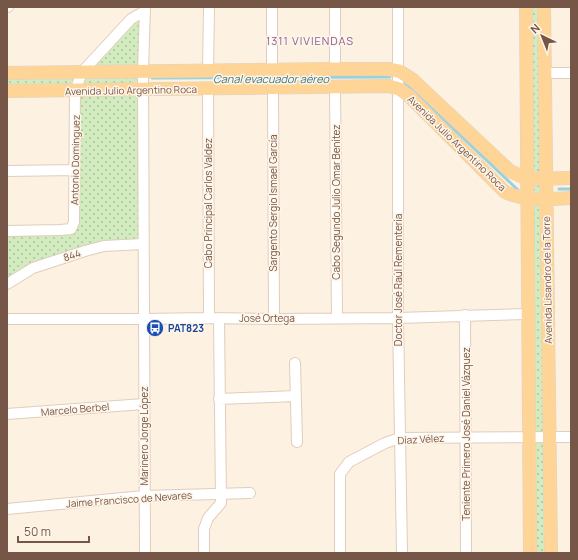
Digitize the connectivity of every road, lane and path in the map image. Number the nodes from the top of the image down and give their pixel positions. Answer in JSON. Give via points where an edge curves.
{"nodes":[{"id":1,"x":209,"y":7,"type":"edge"},
{"id":2,"x":272,"y":7,"type":"edge"},
{"id":3,"x":335,"y":7,"type":"edge"},
{"id":4,"x":398,"y":7,"type":"edge"},
{"id":5,"x":526,"y":7,"type":"edge"},
{"id":6,"x":544,"y":7,"type":"edge"},
{"id":7,"x":145,"y":9,"type":"edge"},
{"id":8,"x":335,"y":69,"type":"junction"},
{"id":9,"x":208,"y":70,"type":"junction"},
{"id":10,"x":272,"y":70,"type":"junction"},
{"id":11,"x":399,"y":70,"type":"junction"},
{"id":12,"x":82,"y":72,"type":"junction"},
{"id":13,"x":143,"y":72,"type":"junction"},
{"id":14,"x":7,"y":73,"type":"edge"},
{"id":15,"x":545,"y":73,"type":"junction"},
{"id":16,"x":571,"y":73,"type":"edge"},
{"id":17,"x":335,"y":86,"type":"junction"},
{"id":18,"x":273,"y":88,"type":"junction"},
{"id":19,"x":143,"y":89,"type":"junction"},
{"id":20,"x":208,"y":89,"type":"junction"},
{"id":21,"x":399,"y":89,"type":"junction"},
{"id":22,"x":7,"y":91,"type":"edge"},
{"id":23,"x":75,"y":91,"type":"junction"},
{"id":24,"x":75,"y":170,"type":"junction"},
{"id":25,"x":7,"y":171,"type":"edge"},
{"id":26,"x":571,"y":178,"type":"edge"},
{"id":27,"x":527,"y":179,"type":"junction"},
{"id":28,"x":546,"y":179,"type":"junction"},
{"id":29,"x":571,"y":198,"type":"edge"},
{"id":30,"x":527,"y":199,"type":"junction"},
{"id":31,"x":547,"y":199,"type":"junction"},
{"id":32,"x":7,"y":231,"type":"edge"},
{"id":33,"x":143,"y":244,"type":"junction"},
{"id":34,"x":7,"y":284,"type":"edge"},
{"id":35,"x":527,"y":314,"type":"junction"},
{"id":36,"x":465,"y":315,"type":"junction"},
{"id":37,"x":214,"y":318,"type":"junction"},
{"id":38,"x":337,"y":318,"type":"junction"},
{"id":39,"x":398,"y":318,"type":"junction"},
{"id":40,"x":7,"y":319,"type":"edge"},
{"id":41,"x":144,"y":319,"type":"junction"},
{"id":42,"x":274,"y":319,"type":"junction"},
{"id":43,"x":295,"y":363,"type":"dead end"},
{"id":44,"x":296,"y":396,"type":"junction"},
{"id":45,"x":219,"y":399,"type":"junction"},
{"id":46,"x":144,"y":404,"type":"junction"},
{"id":47,"x":7,"y":414,"type":"edge"},
{"id":48,"x":529,"y":437,"type":"junction"},
{"id":49,"x":549,"y":437,"type":"junction"},
{"id":50,"x":571,"y":437,"type":"edge"},
{"id":51,"x":400,"y":438,"type":"junction"},
{"id":52,"x":466,"y":438,"type":"junction"},
{"id":53,"x":296,"y":442,"type":"dead end"},
{"id":54,"x":250,"y":493,"type":"dead end"},
{"id":55,"x":221,"y":494,"type":"junction"},
{"id":56,"x":144,"y":496,"type":"junction"},
{"id":57,"x":7,"y":509,"type":"edge"},
{"id":58,"x":145,"y":553,"type":"edge"},
{"id":59,"x":204,"y":553,"type":"edge"},
{"id":60,"x":340,"y":553,"type":"edge"},
{"id":61,"x":402,"y":553,"type":"edge"},
{"id":62,"x":466,"y":553,"type":"edge"},
{"id":63,"x":530,"y":553,"type":"edge"},
{"id":64,"x":551,"y":553,"type":"edge"}],
"edges":[{"from":1,"to":9,"type":"street"},
{"from":2,"to":10,"type":"street"},
{"from":3,"to":8,"type":"street"},
{"from":4,"to":11,"type":"street","name":"Doctor José Raúl Rementería"},
{"from":5,"to":27,"type":"main road","name":"Avenida Lisandro de la Torre"},
{"from":6,"to":15,"type":"main road","name":"Avenida Lisandro de la Torre"},
{"from":7,"to":12,"type":"street","via":[[132,19]]},
{"from":7,"to":13,"type":"street"},
{"from":8,"to":10,"type":"main road","name":"Avenida Julio Argentino Roca"},
{"from":8,"to":11,"type":"main road","name":"Avenida Julio Argentino Roca"},
{"from":9,"to":10,"type":"main road","name":"Avenida Julio Argentino Roca"},
{"from":9,"to":13,"type":"main road","name":"Avenida Julio Argentino Roca"},
{"from":11,"to":21,"type":"street","name":"Doctor José Raúl Rementería"},
{"from":11,"to":27,"type":"main road","name":"Avenida Julio Argentino Roca","via":[[413,80],[510,171]]},
{"from":12,"to":13,"type":"main road","name":"Avenida Julio Argentino Roca"},
{"from":12,"to":14,"type":"main road","name":"Avenida Julio Argentino Roca"},
{"from":12,"to":23,"type":"street"},
{"from":13,"to":19,"type":"street","name":"Marinero Jorge López"},
{"from":15,"to":16,"type":"street"},
{"from":15,"to":28,"type":"main road","name":"Avenida Lisandro de la Torre"},
{"from":17,"to":18,"type":"main road","name":"Avenida Julio Argentino Roca"},
{"from":17,"to":21,"type":"main road","name":"Avenida Julio Argentino Roca","via":[[389,86]]},
{"from":17,"to":38,"type":"street","name":"Cabo Segundo Julio Omar Benítez"},
{"from":18,"to":20,"type":"main road","name":"Avenida Julio Argentino Roca"},
{"from":18,"to":42,"type":"street","name":"Sargento Sergio Ismael García"},
{"from":19,"to":20,"type":"main road","name":"Avenida Julio Argentino Roca"},
{"from":19,"to":23,"type":"main road","name":"Avenida Julio Argentino Roca"},
{"from":19,"to":33,"type":"street","name":"Marinero Jorge López"},
{"from":20,"to":37,"type":"street","name":"Cabo Principal Carlos Valdez"},
{"from":21,"to":30,"type":"main road","name":"Avenida Julio Argentino Roca","via":[[505,192]]},
{"from":21,"to":39,"type":"street","name":"Doctor José Raúl Rementería"},
{"from":22,"to":23,"type":"main road","name":"Avenida Julio Argentino Roca"},
{"from":23,"to":24,"type":"street","name":"Antonio Dominguez"},
{"from":24,"to":25,"type":"street"},
{"from":24,"to":32,"type":"street","name":"Antonio Dominguez","via":[[74,222],[71,229]]},
{"from":26,"to":28,"type":"main road","name":"Avenida Julio Argentino Roca"},
{"from":27,"to":28,"type":"main road","name":"Avenida Julio Argentino Roca"},
{"from":27,"to":30,"type":"main road","name":"Avenida Lisandro de la Torre"},
{"from":28,"to":31,"type":"main road","name":"Avenida Lisandro de la Torre"},
{"from":29,"to":31,"type":"main road","name":"Avenida Julio Argentino Roca"},
{"from":30,"to":31,"type":"main road","name":"Avenida Julio Argentino Roca"},
{"from":30,"to":35,"type":"main road","name":"Avenida Lisandro de la Torre"},
{"from":31,"to":49,"type":"main road","name":"Avenida Lisandro de la Torre"},
{"from":33,"to":34,"type":"street","name":"844","via":[[104,246],[85,251],[33,268]]},
{"from":33,"to":41,"type":"street","name":"Marinero Jorge López"},
{"from":35,"to":36,"type":"street","name":"José Ortega"},
{"from":35,"to":48,"type":"main road","name":"Avenida Lisandro de la Torre"},
{"from":36,"to":39,"type":"street","name":"José Ortega"},
{"from":36,"to":52,"type":"street","name":"Teniente Primero José Daniel Vázquez"},
{"from":37,"to":41,"type":"street","name":"José Ortega"},
{"from":37,"to":42,"type":"street","name":"José Ortega"},
{"from":37,"to":45,"type":"street","name":"Cabo Principal Carlos Valdez"},
{"from":38,"to":39,"type":"street","name":"José Ortega"},
{"from":38,"to":42,"type":"street","name":"José Ortega"},
{"from":39,"to":51,"type":"street","name":"Doctor José Raúl Rementería"},
{"from":40,"to":41,"type":"street","name":"José Ortega"},
{"from":41,"to":46,"type":"street","name":"Marinero Jorge López"},
{"from":43,"to":44,"type":"street"},
{"from":44,"to":45,"type":"street"},
{"from":44,"to":53,"type":"street"},
{"from":45,"to":55,"type":"street","name":"Cabo Principal Carlos Valdez"},
{"from":46,"to":47,"type":"street","name":"Marcelo Berbel"},
{"from":46,"to":56,"type":"street","name":"Marinero Jorge López"},
{"from":48,"to":49,"type":"street","name":"Díaz Vélez"},
{"from":48,"to":52,"type":"street","name":"Díaz Vélez"},
{"from":48,"to":63,"type":"main road","name":"Avenida Lisandro de la Torre"},
{"from":49,"to":50,"type":"street","name":"Díaz Vélez"},
{"from":49,"to":64,"type":"main road","name":"Avenida Lisandro de la Torre"},
{"from":51,"to":52,"type":"street","name":"Díaz Vélez"},
{"from":51,"to":60,"type":"street","name":"Díaz Vélez","via":[[349,462],[340,474]]},
{"from":51,"to":61,"type":"street","name":"Doctor José Raúl Rementería"},
{"from":52,"to":62,"type":"street","name":"Teniente Primero José Daniel Vázquez"},
{"from":54,"to":55,"type":"street","name":"Jaime Francisco de Nevares"},
{"from":55,"to":56,"type":"street","name":"Jaime Francisco de Nevares"},
{"from":55,"to":59,"type":"street","via":[[221,503],[208,518],[204,530]]},
{"from":56,"to":57,"type":"street","name":"Jaime Francisco de Nevares"},
{"from":56,"to":58,"type":"street","name":"Marinero Jorge López"}]}
